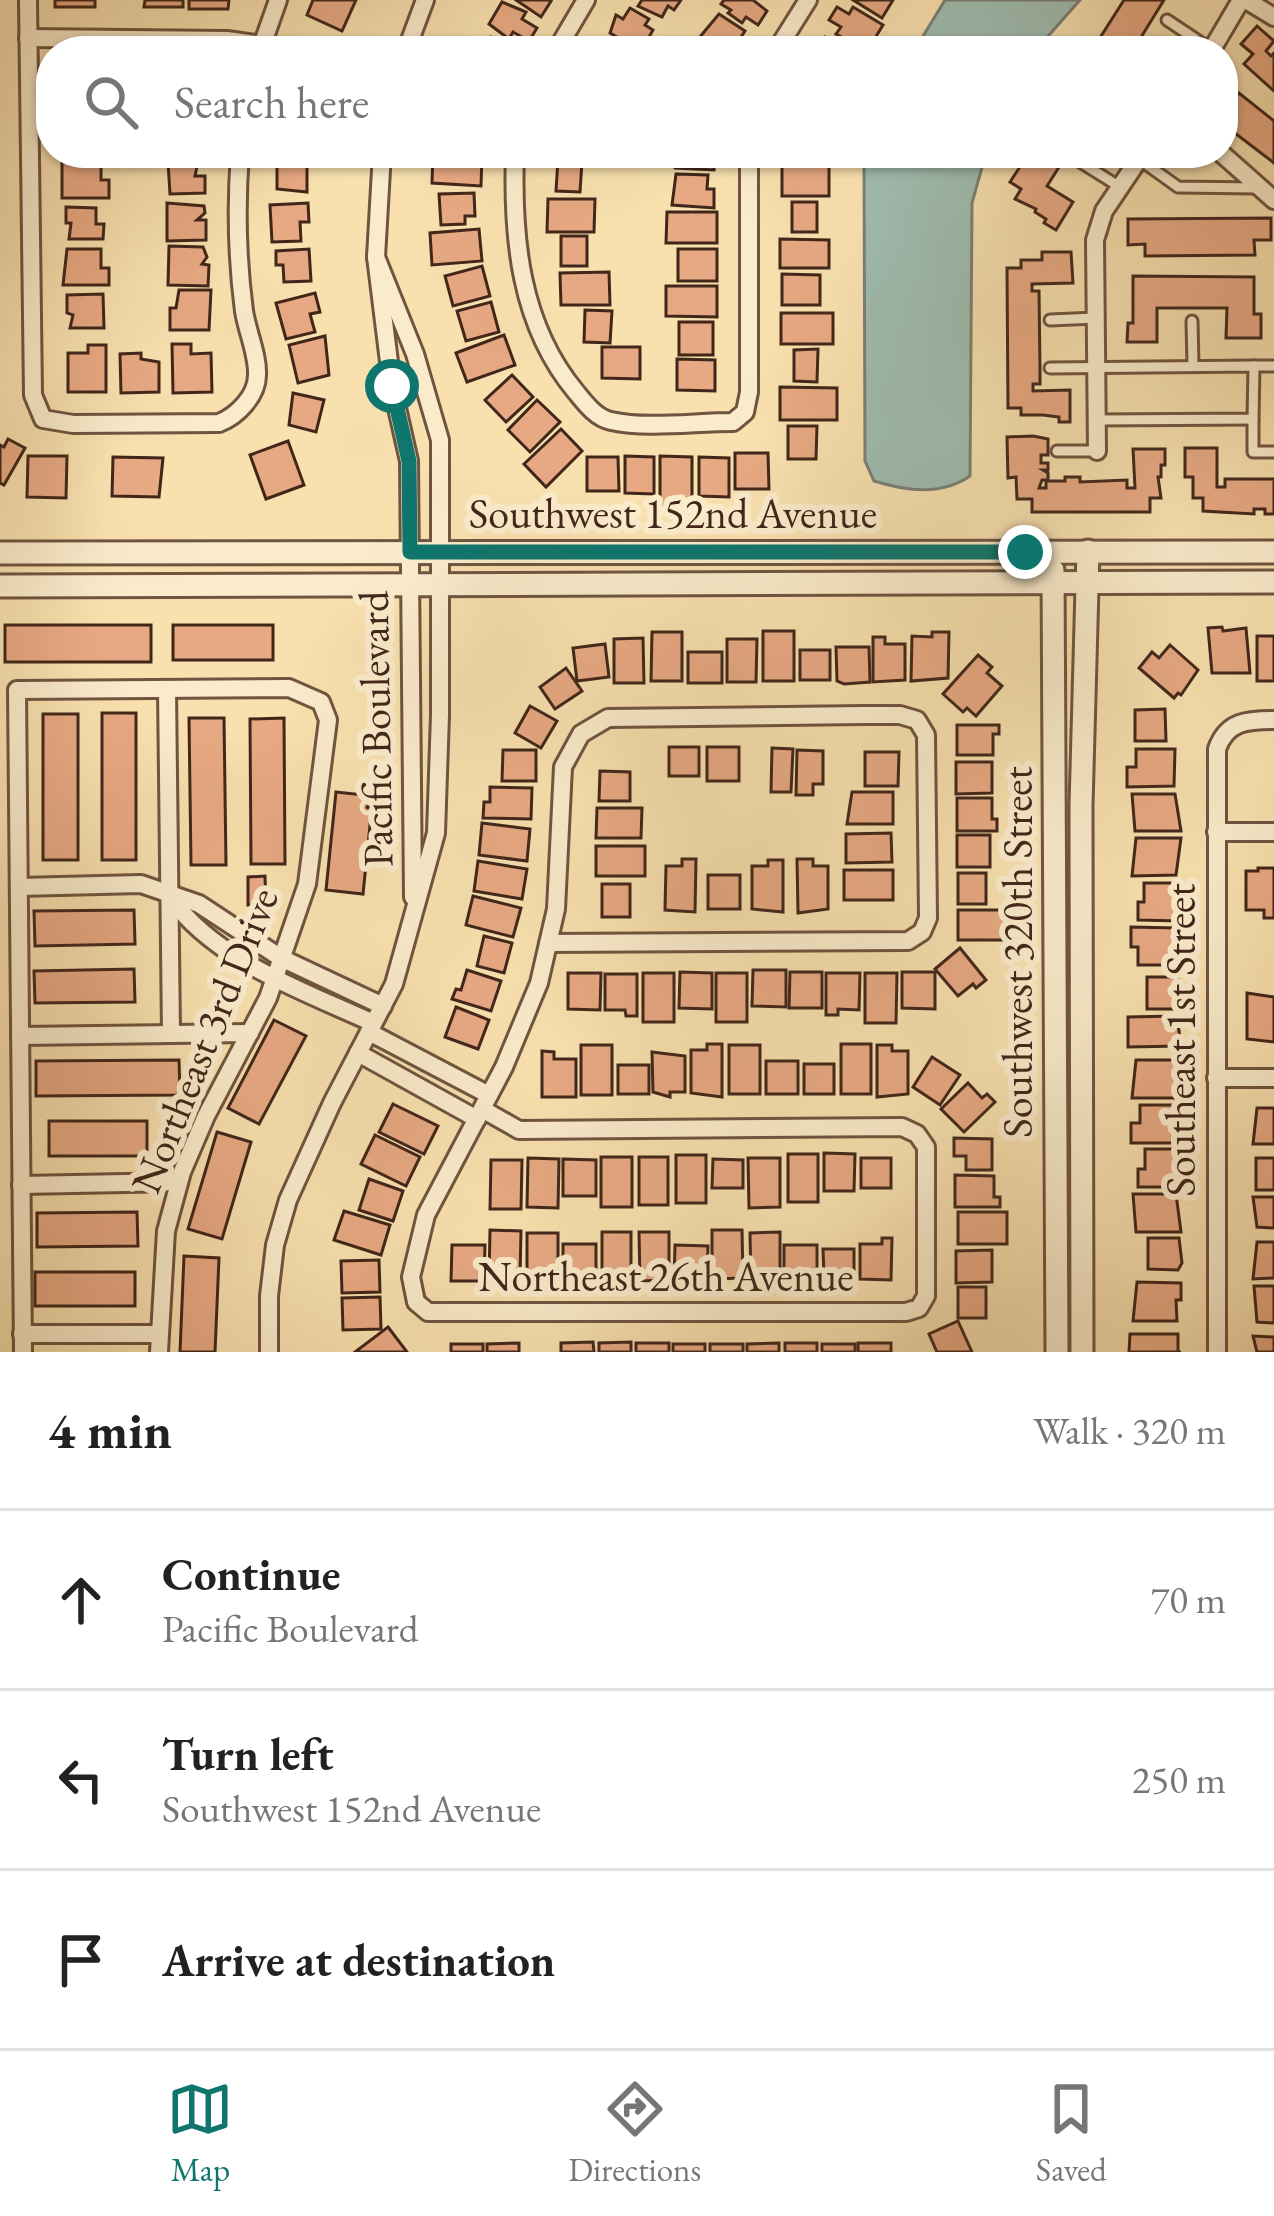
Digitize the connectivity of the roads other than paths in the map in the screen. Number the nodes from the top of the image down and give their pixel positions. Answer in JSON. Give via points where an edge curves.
{"nodes":[{"id":1,"x":28,"y":0,"type":"edge"},
{"id":2,"x":278,"y":0,"type":"edge"},
{"id":3,"x":425,"y":0,"type":"edge"},
{"id":4,"x":586,"y":0,"type":"edge"},
{"id":5,"x":808,"y":0,"type":"edge"},
{"id":6,"x":1243,"y":0,"type":"edge"},
{"id":7,"x":1274,"y":17,"type":"edge"},
{"id":8,"x":1167,"y":20,"type":"dead end"},
{"id":9,"x":266,"y":36,"type":"edge"},
{"id":10,"x":412,"y":36,"type":"edge"},
{"id":11,"x":565,"y":36,"type":"edge"},
{"id":12,"x":785,"y":36,"type":"edge"},
{"id":13,"x":1191,"y":36,"type":"edge"},
{"id":14,"x":1221,"y":36,"type":"edge"},
{"id":15,"x":28,"y":38,"type":"junction"},
{"id":16,"x":36,"y":38,"type":"edge"},
{"id":17,"x":240,"y":168,"type":"edge"},
{"id":18,"x":381,"y":168,"type":"edge"},
{"id":19,"x":516,"y":168,"type":"edge"},
{"id":20,"x":749,"y":168,"type":"edge"},
{"id":21,"x":1090,"y":168,"type":"edge"},
{"id":22,"x":1133,"y":168,"type":"edge"},
{"id":23,"x":1155,"y":168,"type":"edge"},
{"id":24,"x":1238,"y":168,"type":"edge"},
{"id":25,"x":1120,"y":187,"type":"junction"},
{"id":26,"x":1268,"y":194,"type":"edge"},
{"id":27,"x":376,"y":257,"type":"junction"},
{"id":28,"x":1096,"y":318,"type":"junction"},
{"id":29,"x":1050,"y":320,"type":"dead end"},
{"id":30,"x":1192,"y":321,"type":"dead end"},
{"id":31,"x":1193,"y":365,"type":"junction"},
{"id":32,"x":1254,"y":366,"type":"junction"},
{"id":33,"x":1274,"y":366,"type":"edge"},
{"id":34,"x":1096,"y":367,"type":"junction"},
{"id":35,"x":1050,"y":368,"type":"dead end"},
{"id":36,"x":1252,"y":419,"type":"junction"},
{"id":37,"x":1097,"y":420,"type":"junction"},
{"id":38,"x":1057,"y":451,"type":"dead end"},
{"id":39,"x":1097,"y":451,"type":"joint"},
{"id":40,"x":1274,"y":452,"type":"edge"},
{"id":41,"x":1052,"y":551,"type":"junction"},
{"id":42,"x":1088,"y":551,"type":"junction"},
{"id":43,"x":410,"y":552,"type":"junction"},
{"id":44,"x":440,"y":552,"type":"junction"},
{"id":45,"x":1274,"y":552,"type":"edge"},
{"id":46,"x":0,"y":553,"type":"edge"},
{"id":47,"x":1274,"y":582,"type":"edge"},
{"id":48,"x":1054,"y":583,"type":"junction"},
{"id":49,"x":1087,"y":583,"type":"junction"},
{"id":50,"x":409,"y":584,"type":"junction"},
{"id":51,"x":440,"y":585,"type":"junction"},
{"id":52,"x":0,"y":586,"type":"edge"},
{"id":53,"x":167,"y":689,"type":"junction"},
{"id":54,"x":1274,"y":720,"type":"edge"},
{"id":55,"x":411,"y":730,"type":"junction"},
{"id":56,"x":440,"y":730,"type":"junction"},
{"id":57,"x":1216,"y":832,"type":"junction"},
{"id":58,"x":1274,"y":832,"type":"edge"},
{"id":59,"x":19,"y":887,"type":"junction"},
{"id":60,"x":170,"y":897,"type":"junction"},
{"id":61,"x":413,"y":916,"type":"junction"},
{"id":62,"x":548,"y":943,"type":"junction"},
{"id":63,"x":281,"y":958,"type":"junction"},
{"id":64,"x":275,"y":977,"type":"junction"},
{"id":65,"x":383,"y":1006,"type":"junction"},
{"id":66,"x":371,"y":1028,"type":"junction"},
{"id":67,"x":250,"y":1033,"type":"junction"},
{"id":68,"x":171,"y":1034,"type":"junction"},
{"id":69,"x":20,"y":1036,"type":"junction"},
{"id":70,"x":358,"y":1053,"type":"junction"},
{"id":71,"x":1216,"y":1078,"type":"junction"},
{"id":72,"x":1274,"y":1078,"type":"edge"},
{"id":73,"x":483,"y":1108,"type":"junction"},
{"id":74,"x":179,"y":1182,"type":"junction"},
{"id":75,"x":21,"y":1185,"type":"junction"},
{"id":76,"x":22,"y":1343,"type":"edge"},
{"id":77,"x":159,"y":1343,"type":"edge"},
{"id":78,"x":269,"y":1352,"type":"edge"},
{"id":79,"x":1057,"y":1352,"type":"edge"},
{"id":80,"x":1082,"y":1352,"type":"edge"},
{"id":81,"x":1217,"y":1352,"type":"edge"}],
"edges":[{"from":1,"to":15,"type":"street"},
{"from":2,"to":9,"type":"street"},
{"from":3,"to":10,"type":"street"},
{"from":4,"to":11,"type":"street"},
{"from":5,"to":12,"type":"street"},
{"from":6,"to":7,"type":"street"},
{"from":6,"to":14,"type":"street"},
{"from":8,"to":13,"type":"lane"},
{"from":15,"to":16,"type":"street"},
{"from":15,"to":17,"type":"street","via":[[33,395],[43,418],[219,424],[246,403],[258,377],[238,249]]},
{"from":18,"to":27,"type":"street","name":"Pacific Boulevard"},
{"from":19,"to":20,"type":"street","via":[[520,268],[537,334],[587,406],[606,421],[733,422],[749,392]]},
{"from":21,"to":25,"type":"lane"},
{"from":22,"to":25,"type":"street"},
{"from":23,"to":26,"type":"lane","via":[[1178,187]]},
{"from":24,"to":26,"type":"street"},
{"from":25,"to":28,"type":"street","via":[[1095,240]]},
{"from":27,"to":43,"type":"street","name":"Pacific Boulevard","via":[[409,461]]},
{"from":27,"to":44,"type":"street","name":"Pacific Boulevard","via":[[440,440]]},
{"from":28,"to":29,"type":"lane"},
{"from":28,"to":34,"type":"street"},
{"from":30,"to":31,"type":"lane"},
{"from":31,"to":32,"type":"lane"},
{"from":31,"to":34,"type":"lane"},
{"from":32,"to":33,"type":"lane"},
{"from":32,"to":36,"type":"lane"},
{"from":34,"to":35,"type":"lane"},
{"from":34,"to":37,"type":"street"},
{"from":36,"to":37,"type":"lane"},
{"from":36,"to":40,"type":"lane","via":[[1253,452]]},
{"from":37,"to":39,"type":"street"},
{"from":38,"to":39,"type":"lane"},
{"from":41,"to":42,"type":"street","name":"Southwest 152nd Avenue"},
{"from":41,"to":44,"type":"street","name":"Southwest 152nd Avenue"},
{"from":41,"to":48,"type":"street","name":"Southwest 320th Street"},
{"from":42,"to":45,"type":"street","name":"Southwest 152nd Avenue"},
{"from":42,"to":49,"type":"street","name":"Southwest 320th Street"},
{"from":43,"to":44,"type":"street","name":"Southwest 152nd Avenue"},
{"from":43,"to":46,"type":"street","name":"Southwest 152nd Avenue"},
{"from":43,"to":50,"type":"street","name":"Pacific Boulevard"},
{"from":44,"to":51,"type":"street","name":"Pacific Boulevard"},
{"from":47,"to":49,"type":"street","name":"Southwest 152nd Avenue"},
{"from":48,"to":49,"type":"street","name":"Southwest 152nd Avenue"},
{"from":48,"to":51,"type":"street","name":"Southwest 152nd Avenue"},
{"from":48,"to":79,"type":"street","name":"Southwest 320th Street"},
{"from":49,"to":80,"type":"street","name":"Southwest 320th Street"},
{"from":50,"to":51,"type":"street","name":"Southwest 152nd Avenue"},
{"from":50,"to":52,"type":"street","name":"Southwest 152nd Avenue"},
{"from":50,"to":55,"type":"street","name":"Pacific Boulevard"},
{"from":51,"to":56,"type":"street","name":"Pacific Boulevard"},
{"from":53,"to":59,"type":"street","via":[[17,690]]},
{"from":53,"to":60,"type":"street"},
{"from":53,"to":63,"type":"street","name":"Northeast 3rd Drive","via":[[289,688],[321,702],[328,720],[307,884]]},
{"from":54,"to":57,"type":"street","name":"Southeast 1st Street","via":[[1226,731],[1217,749]]},
{"from":55,"to":56,"type":"lane"},
{"from":55,"to":61,"type":"street","name":"Pacific Boulevard"},
{"from":56,"to":61,"type":"street","name":"Pacific Boulevard","via":[[436,832]]},
{"from":57,"to":58,"type":"street"},
{"from":57,"to":71,"type":"street","name":"Southeast 1st Street"},
{"from":59,"to":60,"type":"street","via":[[141,884]]},
{"from":59,"to":69,"type":"street"},
{"from":60,"to":63,"type":"street","via":[[199,904]]},
{"from":60,"to":64,"type":"street","via":[[190,926]]},
{"from":60,"to":68,"type":"street"},
{"from":61,"to":65,"type":"street","name":"Pacific Boulevard"},
{"from":62,"to":62,"type":"street","via":[[563,767],[581,734],[608,718],[900,715],[917,720],[926,735],[928,918],[908,941]]},
{"from":62,"to":73,"type":"street"},
{"from":63,"to":64,"type":"street","name":"Northeast 3rd Drive"},
{"from":63,"to":65,"type":"street"},
{"from":64,"to":66,"type":"street"},
{"from":64,"to":67,"type":"street","name":"Northeast 3rd Drive"},
{"from":65,"to":66,"type":"street","name":"Pacific Boulevard"},
{"from":66,"to":70,"type":"street","name":"Pacific Boulevard"},
{"from":66,"to":73,"type":"street"},
{"from":67,"to":68,"type":"street"},
{"from":67,"to":74,"type":"street","name":"Northeast 3rd Drive"},
{"from":68,"to":69,"type":"street"},
{"from":69,"to":75,"type":"street"},
{"from":70,"to":73,"type":"street"},
{"from":70,"to":78,"type":"street","name":"Pacific Boulevard","via":[[288,1200],[273,1262]]},
{"from":71,"to":72,"type":"street"},
{"from":71,"to":81,"type":"street","name":"Southeast 1st Street"},
{"from":73,"to":73,"type":"street","name":"Northeast 26th Avenue","via":[[519,1130],[902,1126],[926,1147],[926,1296],[906,1312],[428,1312],[416,1302],[411,1277],[426,1215]]},
{"from":74,"to":75,"type":"street"},
{"from":74,"to":77,"type":"street","name":"Northeast 3rd Drive","via":[[166,1231]]},
{"from":75,"to":76,"type":"street"},
{"from":76,"to":77,"type":"street"}]}
